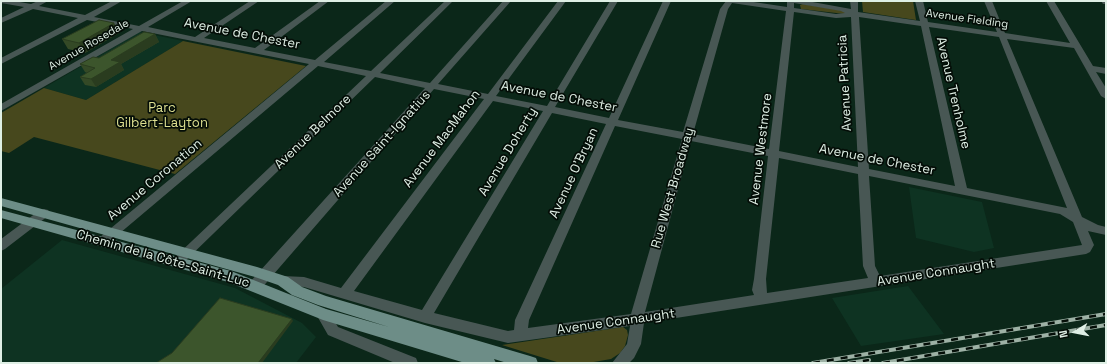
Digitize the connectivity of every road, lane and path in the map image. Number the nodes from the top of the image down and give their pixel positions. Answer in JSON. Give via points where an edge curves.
{"nodes":[{"id":1,"x":3,"y":1,"type":"edge"},
{"id":2,"x":44,"y":1,"type":"edge"},
{"id":3,"x":118,"y":1,"type":"edge"},
{"id":4,"x":188,"y":1,"type":"edge"},
{"id":5,"x":255,"y":1,"type":"edge"},
{"id":6,"x":325,"y":1,"type":"edge"},
{"id":7,"x":391,"y":1,"type":"edge"},
{"id":8,"x":449,"y":1,"type":"edge"},
{"id":9,"x":507,"y":1,"type":"edge"},
{"id":10,"x":562,"y":1,"type":"edge"},
{"id":11,"x":614,"y":1,"type":"edge"},
{"id":12,"x":667,"y":1,"type":"edge"},
{"id":13,"x":731,"y":1,"type":"edge"},
{"id":14,"x":854,"y":1,"type":"edge"},
{"id":15,"x":919,"y":1,"type":"edge"},
{"id":16,"x":988,"y":1,"type":"edge"},
{"id":17,"x":1050,"y":1,"type":"edge"},
{"id":18,"x":792,"y":4,"type":"edge"},
{"id":19,"x":724,"y":5,"type":"edge"},
{"id":20,"x":31,"y":7,"type":"junction"},
{"id":21,"x":855,"y":14,"type":"junction"},
{"id":22,"x":86,"y":17,"type":"junction"},
{"id":23,"x":1,"y":21,"type":"edge"},
{"id":24,"x":924,"y":24,"type":"junction"},
{"id":25,"x":141,"y":28,"type":"junction"},
{"id":26,"x":1002,"y":36,"type":"junction"},
{"id":27,"x":196,"y":39,"type":"junction"},
{"id":28,"x":1076,"y":46,"type":"junction"},
{"id":29,"x":257,"y":51,"type":"junction"},
{"id":30,"x":1,"y":61,"type":"edge"},
{"id":31,"x":317,"y":63,"type":"junction"},
{"id":32,"x":1090,"y":68,"type":"junction"},
{"id":33,"x":1106,"y":70,"type":"edge"},
{"id":34,"x":374,"y":74,"type":"junction"},
{"id":35,"x":433,"y":86,"type":"junction"},
{"id":36,"x":1106,"y":96,"type":"edge"},
{"id":37,"x":490,"y":97,"type":"junction"},
{"id":38,"x":1,"y":108,"type":"edge"},
{"id":39,"x":550,"y":109,"type":"junction"},
{"id":40,"x":613,"y":122,"type":"junction"},
{"id":41,"x":688,"y":136,"type":"junction"},
{"id":42,"x":775,"y":154,"type":"junction"},
{"id":43,"x":864,"y":172,"type":"junction"},
{"id":44,"x":962,"y":191,"type":"junction"},
{"id":45,"x":1,"y":202,"type":"edge"},
{"id":46,"x":44,"y":213,"type":"junction"},
{"id":47,"x":1,"y":214,"type":"edge"},
{"id":48,"x":1078,"y":220,"type":"junction"},
{"id":49,"x":32,"y":222,"type":"junction"},
{"id":50,"x":1106,"y":231,"type":"edge"},
{"id":51,"x":114,"y":232,"type":"junction"},
{"id":52,"x":103,"y":241,"type":"junction"},
{"id":53,"x":1,"y":246,"type":"edge"},
{"id":54,"x":188,"y":252,"type":"junction"},
{"id":55,"x":177,"y":262,"type":"junction"},
{"id":56,"x":265,"y":274,"type":"junction"},
{"id":57,"x":283,"y":281,"type":"junction"},
{"id":58,"x":877,"y":282,"type":"junction"},
{"id":59,"x":255,"y":286,"type":"junction"},
{"id":60,"x":344,"y":294,"type":"junction"},
{"id":61,"x":762,"y":300,"type":"junction"},
{"id":62,"x":323,"y":314,"type":"junction"},
{"id":63,"x":425,"y":317,"type":"junction"},
{"id":64,"x":637,"y":319,"type":"junction"},
{"id":65,"x":521,"y":335,"type":"junction"},
{"id":66,"x":411,"y":363,"type":"edge"},
{"id":67,"x":488,"y":363,"type":"edge"},
{"id":68,"x":530,"y":363,"type":"edge"},
{"id":69,"x":618,"y":363,"type":"edge"}],
"edges":[{"from":1,"to":20,"type":"street","name":"Avenue de Chester"},
{"from":2,"to":20,"type":"street"},
{"from":3,"to":22,"type":"street"},
{"from":4,"to":25,"type":"street","name":"Avenue Rosedale"},
{"from":5,"to":27,"type":"street"},
{"from":6,"to":29,"type":"street"},
{"from":7,"to":31,"type":"street","name":"Avenue Coronation"},
{"from":8,"to":34,"type":"street","name":"Avenue Belmore"},
{"from":9,"to":35,"type":"street","name":"Avenue Saint-Ignatius"},
{"from":10,"to":37,"type":"street","name":"Avenue MacMahon"},
{"from":11,"to":39,"type":"street","name":"Avenue Doherty"},
{"from":12,"to":40,"type":"street","name":"Avenue O'Bryan"},
{"from":13,"to":18,"type":"street","name":"Avenue Fielding"},
{"from":13,"to":19,"type":"street","name":"Rue West Broadway"},
{"from":14,"to":21,"type":"street","name":"Avenue Patricia"},
{"from":15,"to":24,"type":"street","name":"Avenue Trenholme"},
{"from":16,"to":26,"type":"street","name":"Avenue Connaught"},
{"from":17,"to":28,"type":"street"},
{"from":18,"to":21,"type":"street","name":"Avenue Fielding","via":[[840,16]]},
{"from":18,"to":42,"type":"street","name":"Avenue Westmore"},
{"from":19,"to":41,"type":"street","name":"Rue West Broadway"},
{"from":20,"to":22,"type":"street","name":"Avenue de Chester"},
{"from":20,"to":23,"type":"street"},
{"from":21,"to":24,"type":"street","name":"Avenue Fielding"},
{"from":21,"to":43,"type":"street","name":"Avenue Patricia"},
{"from":22,"to":25,"type":"street","name":"Avenue de Chester"},
{"from":22,"to":30,"type":"street"},
{"from":24,"to":26,"type":"street","name":"Avenue Fielding"},
{"from":24,"to":44,"type":"street","name":"Avenue Trenholme"},
{"from":25,"to":27,"type":"street","name":"Avenue de Chester"},
{"from":25,"to":38,"type":"street","name":"Avenue Rosedale"},
{"from":26,"to":28,"type":"street","name":"Avenue Fielding"},
{"from":26,"to":48,"type":"street","name":"Avenue Connaught"},
{"from":27,"to":29,"type":"street","name":"Avenue de Chester"},
{"from":28,"to":32,"type":"street"},
{"from":29,"to":31,"type":"street","name":"Avenue de Chester"},
{"from":31,"to":34,"type":"street","name":"Avenue de Chester"},
{"from":31,"to":51,"type":"street","name":"Avenue Coronation"},
{"from":32,"to":33,"type":"street"},
{"from":32,"to":36,"type":"street"},
{"from":34,"to":35,"type":"street","name":"Avenue de Chester"},
{"from":34,"to":54,"type":"street","name":"Avenue Belmore"},
{"from":35,"to":37,"type":"street","name":"Avenue de Chester"},
{"from":35,"to":56,"type":"street","name":"Avenue Saint-Ignatius"},
{"from":37,"to":39,"type":"street","name":"Avenue de Chester"},
{"from":37,"to":60,"type":"street","name":"Avenue MacMahon"},
{"from":39,"to":40,"type":"street","name":"Avenue de Chester"},
{"from":39,"to":63,"type":"street","name":"Avenue Doherty"},
{"from":40,"to":41,"type":"street","name":"Avenue de Chester"},
{"from":40,"to":65,"type":"street","name":"Avenue O'Bryan","via":[[522,320]]},
{"from":41,"to":42,"type":"street","name":"Avenue de Chester"},
{"from":41,"to":64,"type":"street","name":"Rue West Broadway","via":[[644,286]]},
{"from":42,"to":43,"type":"street","name":"Avenue de Chester"},
{"from":42,"to":61,"type":"street","name":"Avenue Westmore","via":[[759,285]]},
{"from":43,"to":44,"type":"street","name":"Avenue de Chester"},
{"from":43,"to":58,"type":"street","name":"Avenue Patricia","via":[[869,266]]},
{"from":44,"to":48,"type":"street","name":"Avenue de Chester","via":[[1063,211]]},
{"from":45,"to":46,"type":"main road","name":"Chemin de la Côte-Saint-Luc"},
{"from":46,"to":49,"type":"street"},
{"from":46,"to":51,"type":"main road","name":"Chemin de la Côte-Saint-Luc"},
{"from":47,"to":49,"type":"main road","name":"Chemin de la Côte-Saint-Luc"},
{"from":48,"to":50,"type":"street","name":"Avenue de Chester","via":[[1095,229]]},
{"from":48,"to":58,"type":"street","name":"Avenue Connaught","via":[[1088,245],[1084,250]]},
{"from":49,"to":52,"type":"main road","name":"Chemin de la Côte-Saint-Luc"},
{"from":49,"to":53,"type":"street"},
{"from":51,"to":52,"type":"street","name":"Avenue Coronation"},
{"from":51,"to":54,"type":"main road","name":"Chemin de la Côte-Saint-Luc"},
{"from":52,"to":55,"type":"main road","name":"Chemin de la Côte-Saint-Luc"},
{"from":54,"to":55,"type":"street","name":"Avenue Belmore"},
{"from":54,"to":56,"type":"main road","name":"Chemin de la Côte-Saint-Luc"},
{"from":55,"to":59,"type":"main road","name":"Chemin de la Côte-Saint-Luc"},
{"from":56,"to":57,"type":"main road","name":"Chemin de la Côte-Saint-Luc"},
{"from":56,"to":59,"type":"street","name":"Avenue Saint-Ignatius"},
{"from":57,"to":60,"type":"street","name":"Chemin de la Côte-Saint-Luc","via":[[304,282]]},
{"from":57,"to":68,"type":"main road","name":"Chemin de la Côte-Saint-Luc","via":[[297,291],[323,301]]},
{"from":58,"to":61,"type":"street","name":"Avenue Connaught"},
{"from":59,"to":62,"type":"main road","name":"Chemin de la Côte-Saint-Luc"},
{"from":60,"to":63,"type":"street","name":"Chemin de la Côte-Saint-Luc"},
{"from":61,"to":64,"type":"street","name":"Avenue Connaught"},
{"from":62,"to":66,"type":"street","via":[[333,331]]},
{"from":62,"to":67,"type":"main road","name":"Chemin de la Côte-Saint-Luc"},
{"from":63,"to":65,"type":"street","name":"Chemin de la Côte-Saint-Luc","via":[[501,336]]},
{"from":64,"to":65,"type":"street","name":"Avenue Connaught"},
{"from":64,"to":69,"type":"street","name":"Rue West Broadway","via":[[632,349]]}]}
